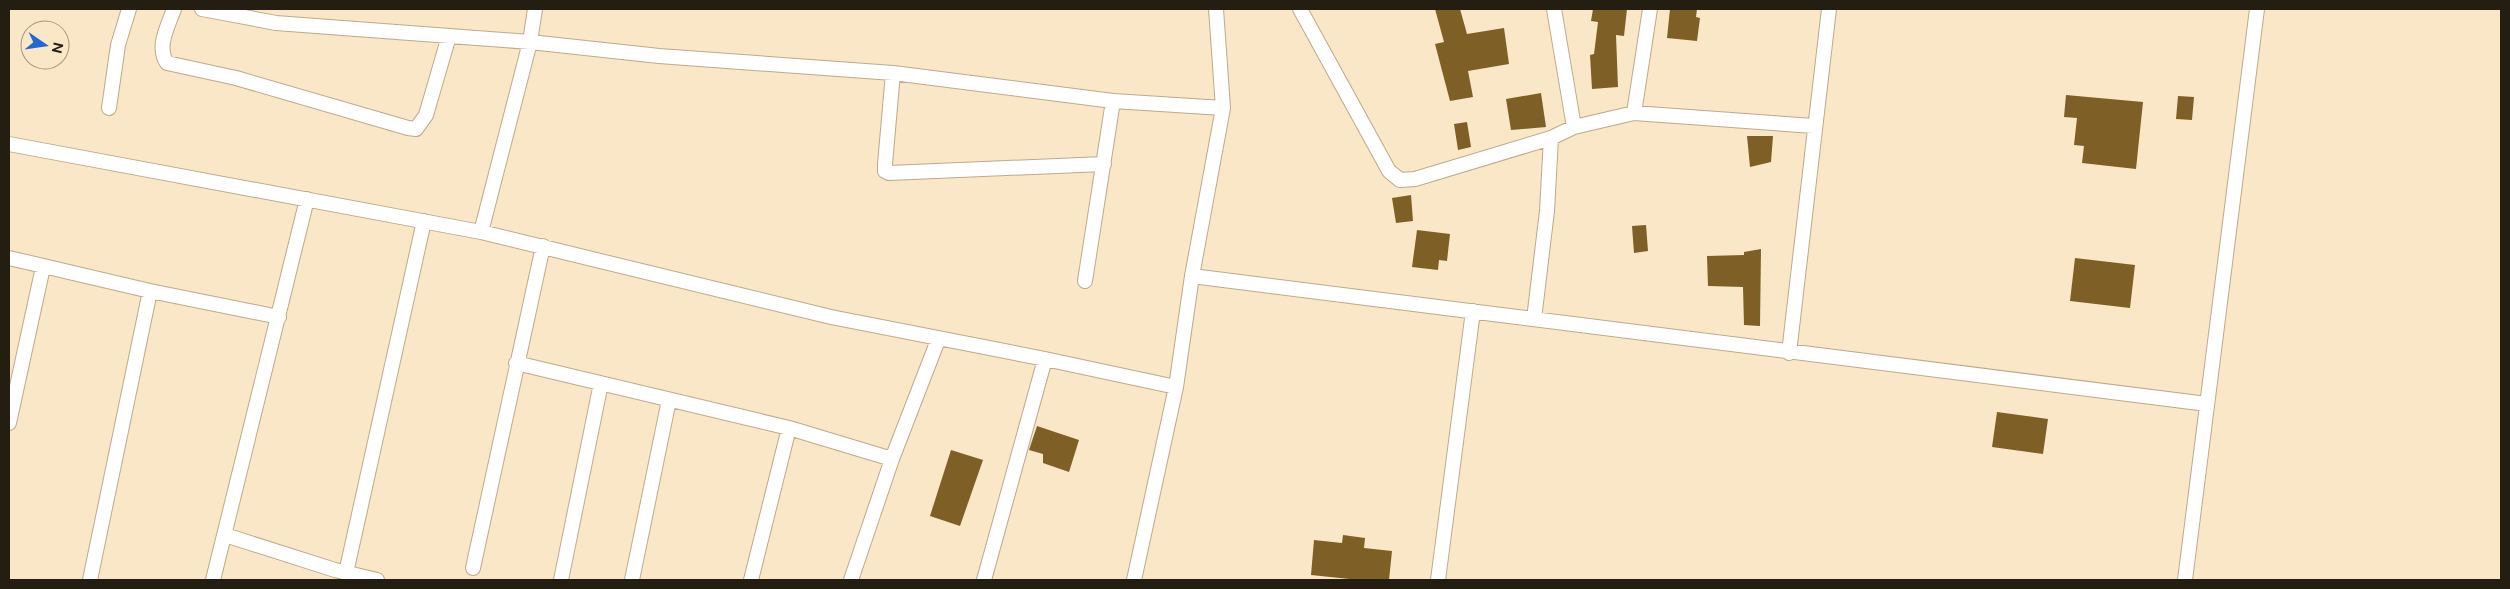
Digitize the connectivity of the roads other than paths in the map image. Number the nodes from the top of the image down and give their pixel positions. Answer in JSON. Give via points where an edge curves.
{"nodes":[{"id":1,"x":129,"y":9,"type":"edge"},
{"id":2,"x":174,"y":9,"type":"edge"},
{"id":3,"x":202,"y":9,"type":"edge"},
{"id":4,"x":535,"y":9,"type":"edge"},
{"id":5,"x":1216,"y":9,"type":"edge"},
{"id":6,"x":1554,"y":9,"type":"edge"},
{"id":7,"x":1650,"y":9,"type":"edge"},
{"id":8,"x":1829,"y":9,"type":"edge"},
{"id":9,"x":2257,"y":9,"type":"edge"},
{"id":10,"x":1306,"y":10,"type":"edge"},
{"id":11,"x":449,"y":36,"type":"junction"},
{"id":12,"x":530,"y":42,"type":"junction"},
{"id":13,"x":893,"y":73,"type":"junction"},
{"id":14,"x":1113,"y":101,"type":"junction"},
{"id":15,"x":110,"y":108,"type":"dead end"},
{"id":16,"x":1223,"y":108,"type":"junction"},
{"id":17,"x":1634,"y":113,"type":"junction"},
{"id":18,"x":1814,"y":126,"type":"junction"},
{"id":19,"x":1574,"y":127,"type":"junction"},
{"id":20,"x":1551,"y":138,"type":"junction"},
{"id":21,"x":9,"y":144,"type":"edge"},
{"id":22,"x":1104,"y":164,"type":"junction"},
{"id":23,"x":307,"y":199,"type":"junction"},
{"id":24,"x":424,"y":222,"type":"junction"},
{"id":25,"x":481,"y":232,"type":"junction"},
{"id":26,"x":543,"y":246,"type":"junction"},
{"id":27,"x":9,"y":258,"type":"edge"},
{"id":28,"x":43,"y":267,"type":"junction"},
{"id":29,"x":1192,"y":276,"type":"junction"},
{"id":30,"x":1085,"y":280,"type":"dead end"},
{"id":31,"x":150,"y":291,"type":"junction"},
{"id":32,"x":1473,"y":311,"type":"junction"},
{"id":33,"x":279,"y":317,"type":"junction"},
{"id":34,"x":1534,"y":319,"type":"junction"},
{"id":35,"x":938,"y":340,"type":"junction"},
{"id":36,"x":1789,"y":352,"type":"junction"},
{"id":37,"x":1045,"y":359,"type":"junction"},
{"id":38,"x":516,"y":364,"type":"junction"},
{"id":39,"x":14,"y":377,"type":"edge"},
{"id":40,"x":601,"y":383,"type":"junction"},
{"id":41,"x":1176,"y":387,"type":"junction"},
{"id":42,"x":669,"y":400,"type":"junction"},
{"id":43,"x":2207,"y":404,"type":"junction"},
{"id":44,"x":9,"y":423,"type":"edge"},
{"id":45,"x":789,"y":428,"type":"junction"},
{"id":46,"x":892,"y":459,"type":"junction"},
{"id":47,"x":225,"y":535,"type":"junction"},
{"id":48,"x":474,"y":568,"type":"dead end"},
{"id":49,"x":346,"y":573,"type":"junction"},
{"id":50,"x":90,"y":580,"type":"edge"},
{"id":51,"x":213,"y":580,"type":"edge"},
{"id":52,"x":377,"y":580,"type":"edge"},
{"id":53,"x":561,"y":580,"type":"edge"},
{"id":54,"x":632,"y":580,"type":"edge"},
{"id":55,"x":751,"y":580,"type":"edge"},
{"id":56,"x":851,"y":580,"type":"edge"},
{"id":57,"x":984,"y":580,"type":"edge"},
{"id":58,"x":1134,"y":580,"type":"edge"},
{"id":59,"x":1438,"y":580,"type":"edge"},
{"id":60,"x":2185,"y":580,"type":"edge"}],
"edges":[{"from":1,"to":15,"type":"street","via":[[118,45]]},
{"from":2,"to":11,"type":"street","via":[[162,44],[161,55],[167,63],[236,78],[416,129],[426,115]]},
{"from":3,"to":11,"type":"street","via":[[276,23]]},
{"from":4,"to":12,"type":"street"},
{"from":5,"to":16,"type":"street"},
{"from":6,"to":19,"type":"street"},
{"from":7,"to":17,"type":"street"},
{"from":8,"to":18,"type":"street"},
{"from":9,"to":43,"type":"street"},
{"from":10,"to":20,"type":"street","via":[[1390,171],[1400,180],[1415,179]]},
{"from":11,"to":12,"type":"street"},
{"from":12,"to":13,"type":"street","via":[[659,56]]},
{"from":12,"to":25,"type":"street"},
{"from":13,"to":14,"type":"street"},
{"from":13,"to":22,"type":"street","via":[[884,164],[885,171],[889,173]]},
{"from":14,"to":16,"type":"street"},
{"from":14,"to":22,"type":"street"},
{"from":16,"to":29,"type":"street"},
{"from":17,"to":18,"type":"street"},
{"from":17,"to":19,"type":"street"},
{"from":18,"to":36,"type":"street"},
{"from":19,"to":20,"type":"street"},
{"from":20,"to":34,"type":"street","via":[[1547,211]]},
{"from":21,"to":23,"type":"street"},
{"from":22,"to":30,"type":"street"},
{"from":23,"to":24,"type":"street"},
{"from":23,"to":33,"type":"street"},
{"from":24,"to":25,"type":"street"},
{"from":24,"to":49,"type":"street"},
{"from":25,"to":26,"type":"street"},
{"from":26,"to":35,"type":"street","via":[[831,318]]},
{"from":26,"to":38,"type":"street"},
{"from":27,"to":28,"type":"street"},
{"from":28,"to":31,"type":"street"},
{"from":28,"to":39,"type":"street"},
{"from":29,"to":32,"type":"street"},
{"from":29,"to":41,"type":"street"},
{"from":31,"to":33,"type":"street"},
{"from":31,"to":50,"type":"street"},
{"from":32,"to":34,"type":"street"},
{"from":32,"to":59,"type":"street"},
{"from":33,"to":47,"type":"street"},
{"from":34,"to":36,"type":"street"},
{"from":35,"to":37,"type":"street"},
{"from":35,"to":46,"type":"street"},
{"from":36,"to":43,"type":"street"},
{"from":37,"to":41,"type":"street"},
{"from":37,"to":57,"type":"street"},
{"from":38,"to":40,"type":"street"},
{"from":38,"to":48,"type":"street"},
{"from":39,"to":44,"type":"street"},
{"from":40,"to":42,"type":"street"},
{"from":40,"to":53,"type":"street"},
{"from":41,"to":58,"type":"street"},
{"from":42,"to":45,"type":"street"},
{"from":42,"to":54,"type":"street"},
{"from":43,"to":60,"type":"street"},
{"from":45,"to":46,"type":"street"},
{"from":45,"to":55,"type":"street"},
{"from":46,"to":56,"type":"street"},
{"from":47,"to":49,"type":"street"},
{"from":47,"to":51,"type":"street"},
{"from":49,"to":52,"type":"street"}]}
